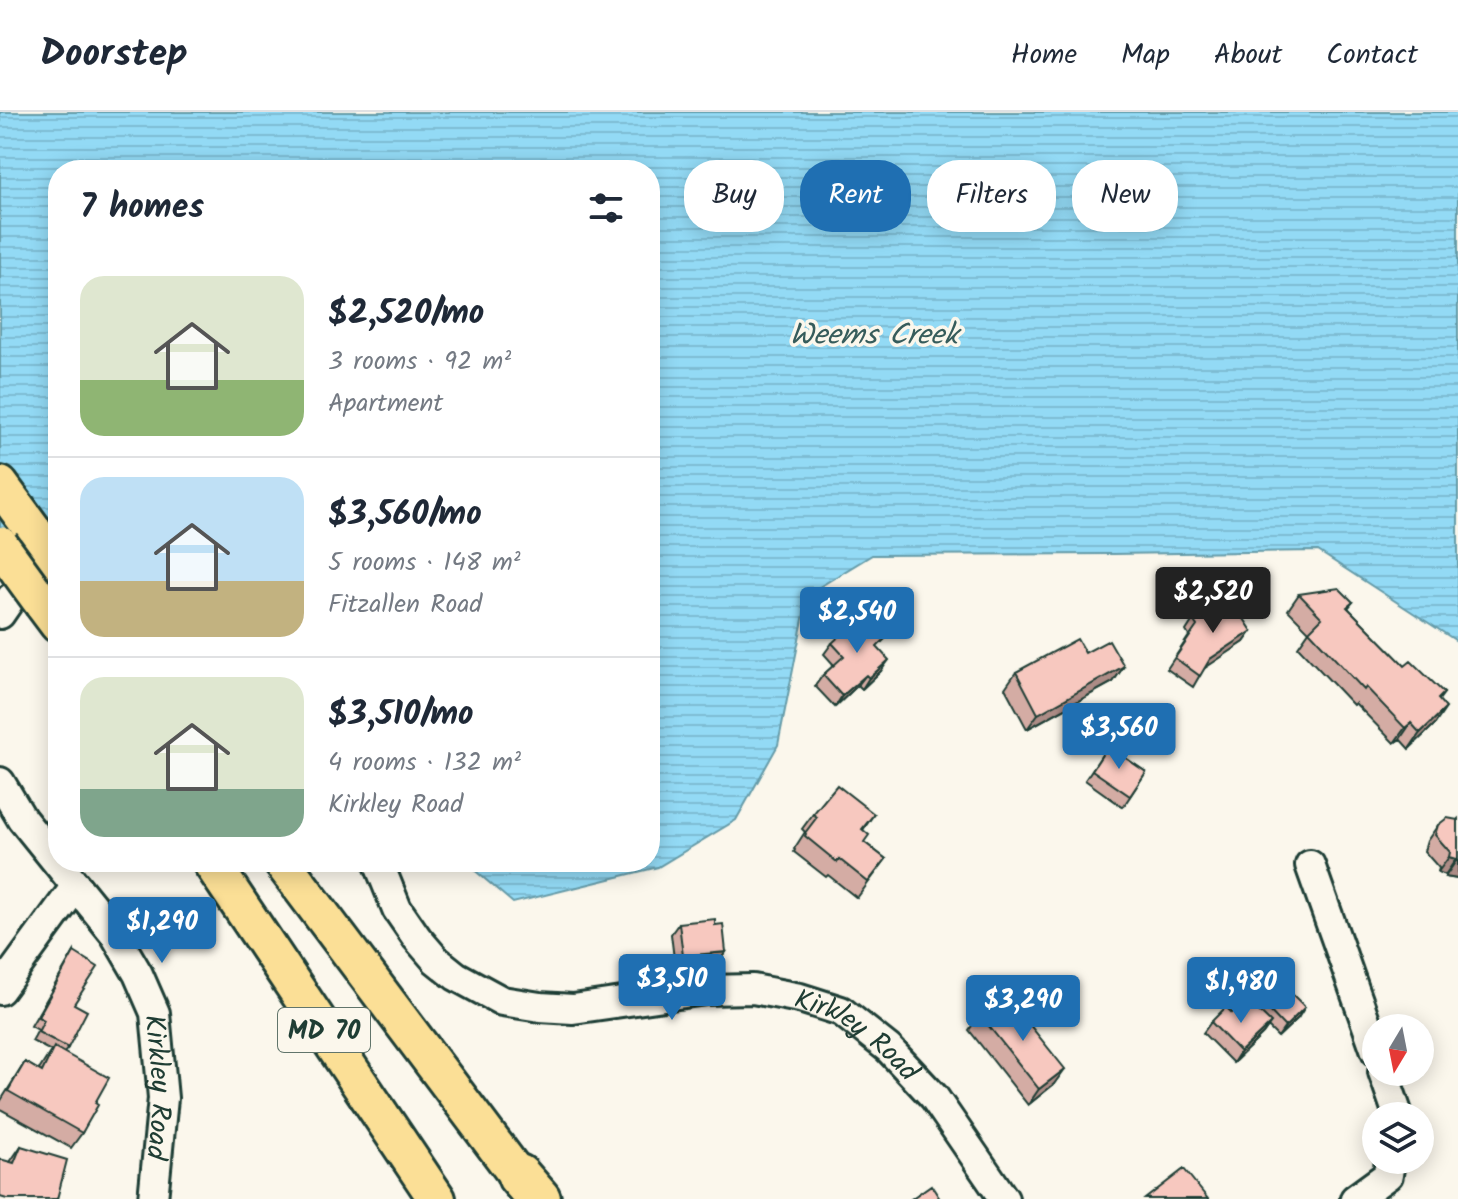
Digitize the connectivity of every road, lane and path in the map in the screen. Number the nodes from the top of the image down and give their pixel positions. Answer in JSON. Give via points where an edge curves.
{"nodes":[{"id":1,"x":0,"y":485,"type":"edge"},
{"id":2,"x":0,"y":545,"type":"edge"},
{"id":3,"x":48,"y":550,"type":"edge"},
{"id":4,"x":48,"y":588,"type":"edge"},
{"id":5,"x":48,"y":596,"type":"edge"},
{"id":6,"x":0,"y":614,"type":"edge"},
{"id":7,"x":0,"y":782,"type":"edge"},
{"id":8,"x":48,"y":851,"type":"edge"},
{"id":9,"x":1310,"y":865,"type":"dead end"},
{"id":10,"x":65,"y":872,"type":"edge"},
{"id":11,"x":218,"y":872,"type":"edge"},
{"id":12,"x":290,"y":872,"type":"edge"},
{"id":13,"x":382,"y":872,"type":"edge"},
{"id":14,"x":76,"y":886,"type":"junction"},
{"id":15,"x":0,"y":990,"type":"edge"},
{"id":16,"x":1363,"y":1014,"type":"edge"},
{"id":17,"x":1388,"y":1174,"type":"edge"},
{"id":18,"x":531,"y":1191,"type":"edge"},
{"id":19,"x":153,"y":1199,"type":"edge"},
{"id":20,"x":437,"y":1199,"type":"edge"},
{"id":21,"x":1004,"y":1199,"type":"edge"},
{"id":22,"x":1355,"y":1199,"type":"edge"}],
"edges":[{"from":1,"to":3,"type":"main road"},
{"from":2,"to":5,"type":"main road","bridge":true},
{"from":4,"to":6,"type":"street","via":[[44,578],[11,598]]},
{"from":7,"to":8,"type":"street","name":"Kirkley Road"},
{"from":9,"to":16,"type":"street"},
{"from":10,"to":14,"type":"street","name":"Kirkley Road"},
{"from":11,"to":20,"type":"main road","number":"MD 70"},
{"from":12,"to":18,"type":"main road","number":"MD 70"},
{"from":13,"to":21,"type":"street","name":"Kirkley Road","via":[[397,909],[436,960],[502,1001],[573,1009],[706,990],[753,989],[841,1011],[889,1049],[934,1097]]},
{"from":14,"to":15,"type":"street"},
{"from":14,"to":19,"type":"street","name":"Kirkley Road","via":[[114,933],[155,1013],[163,1098]]},
{"from":17,"to":22,"type":"street"}]}
